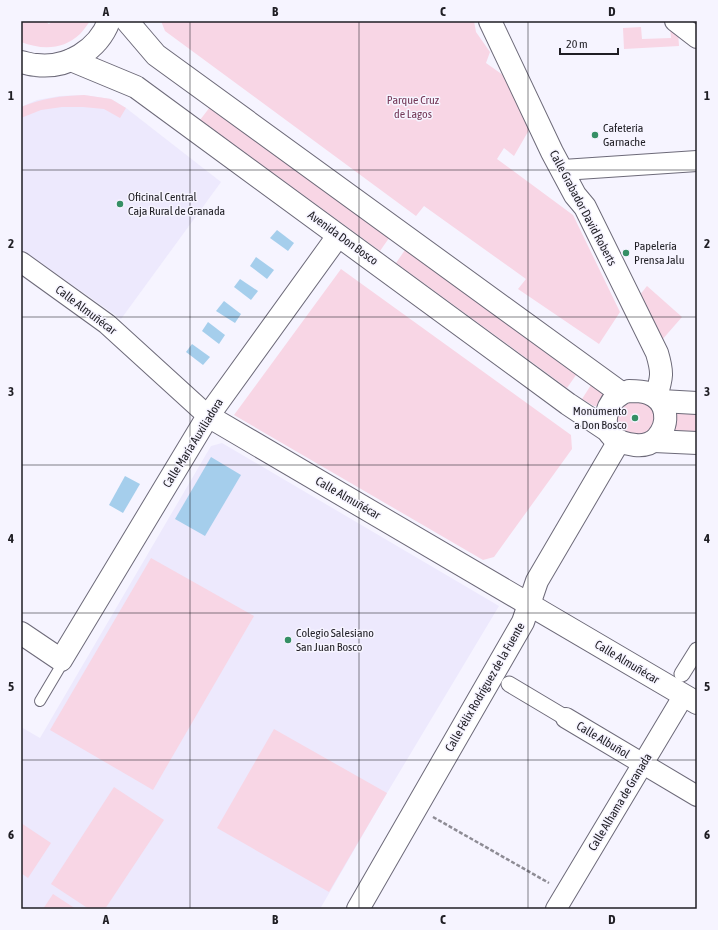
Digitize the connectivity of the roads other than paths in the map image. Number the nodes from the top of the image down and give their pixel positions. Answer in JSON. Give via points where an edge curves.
{"nodes":[{"id":1,"x":109,"y":21,"type":"edge"},
{"id":2,"x":127,"y":21,"type":"edge"},
{"id":3,"x":490,"y":21,"type":"edge"},
{"id":4,"x":676,"y":21,"type":"edge"},
{"id":5,"x":697,"y":38,"type":"edge"},
{"id":6,"x":71,"y":60,"type":"junction"},
{"id":7,"x":26,"y":68,"type":"edge"},
{"id":8,"x":697,"y":161,"type":"edge"},
{"id":9,"x":563,"y":170,"type":"junction"},
{"id":10,"x":338,"y":236,"type":"junction"},
{"id":11,"x":21,"y":262,"type":"edge"},
{"id":12,"x":621,"y":393,"type":"junction"},
{"id":13,"x":658,"y":399,"type":"junction"},
{"id":14,"x":697,"y":403,"type":"edge"},
{"id":15,"x":208,"y":416,"type":"junction"},
{"id":16,"x":613,"y":435,"type":"junction"},
{"id":17,"x":654,"y":441,"type":"junction"},
{"id":18,"x":697,"y":444,"type":"edge"},
{"id":19,"x":529,"y":604,"type":"junction"},
{"id":20,"x":21,"y":633,"type":"edge"},
{"id":21,"x":697,"y":650,"type":"edge"},
{"id":22,"x":61,"y":660,"type":"junction"},
{"id":23,"x":682,"y":674,"type":"dead end"},
{"id":24,"x":509,"y":684,"type":"dead end"},
{"id":25,"x":690,"y":699,"type":"edge"},
{"id":26,"x":40,"y":701,"type":"dead end"},
{"id":27,"x":566,"y":718,"type":"joint"},
{"id":28,"x":643,"y":764,"type":"junction"},
{"id":29,"x":697,"y":796,"type":"edge"},
{"id":30,"x":358,"y":909,"type":"edge"},
{"id":31,"x":556,"y":909,"type":"edge"}],
"edges":[{"from":1,"to":6,"type":"street","via":[[101,37],[88,50]]},
{"from":2,"to":12,"type":"street","via":[[156,55]]},
{"from":3,"to":9,"type":"street","name":"Calle Grabador David Roberts"},
{"from":4,"to":5,"type":"street"},
{"from":6,"to":7,"type":"street","via":[[55,65]]},
{"from":6,"to":10,"type":"street","name":"Avenida Don Bosco","via":[[136,87]]},
{"from":8,"to":9,"type":"street"},
{"from":9,"to":13,"type":"street","name":"Calle Grabador David Roberts","via":[[575,195],[585,207],[657,352],[662,369]]},
{"from":10,"to":15,"type":"street","name":"Calle María Auxiliadora"},
{"from":10,"to":16,"type":"street","name":"Avenida Don Bosco"},
{"from":11,"to":15,"type":"street","name":"Calle Almuñécar","via":[[107,324]]},
{"from":12,"to":13,"type":"street","via":[[648,393]]},
{"from":12,"to":16,"type":"street","via":[[613,400],[606,417]]},
{"from":13,"to":14,"type":"street"},
{"from":13,"to":17,"type":"street","via":[[665,409],[666,418],[664,427]]},
{"from":15,"to":19,"type":"street","name":"Calle Almuñécar"},
{"from":15,"to":22,"type":"street","name":"Calle María Auxiliadora"},
{"from":16,"to":17,"type":"street","via":[[639,446]]},
{"from":16,"to":19,"type":"street","name":"Calle Félix Rodríguez de la Fuente","via":[[537,580]]},
{"from":17,"to":18,"type":"street"},
{"from":19,"to":25,"type":"street","name":"Calle Almuñécar"},
{"from":19,"to":30,"type":"street","name":"Calle Félix Rodríguez de la Fuente","via":[[523,622]]},
{"from":20,"to":22,"type":"street"},
{"from":21,"to":23,"type":"street"},
{"from":22,"to":26,"type":"lane","via":[[60,669]]},
{"from":24,"to":27,"type":"street","name":"Calle Albuñol"},
{"from":25,"to":28,"type":"street","name":"Calle Alhama de Granada"},
{"from":27,"to":28,"type":"street","name":"Calle Albuñol"},
{"from":28,"to":29,"type":"street","name":"Calle Albuñol"},
{"from":28,"to":31,"type":"street","name":"Calle Alhama de Granada"}]}
